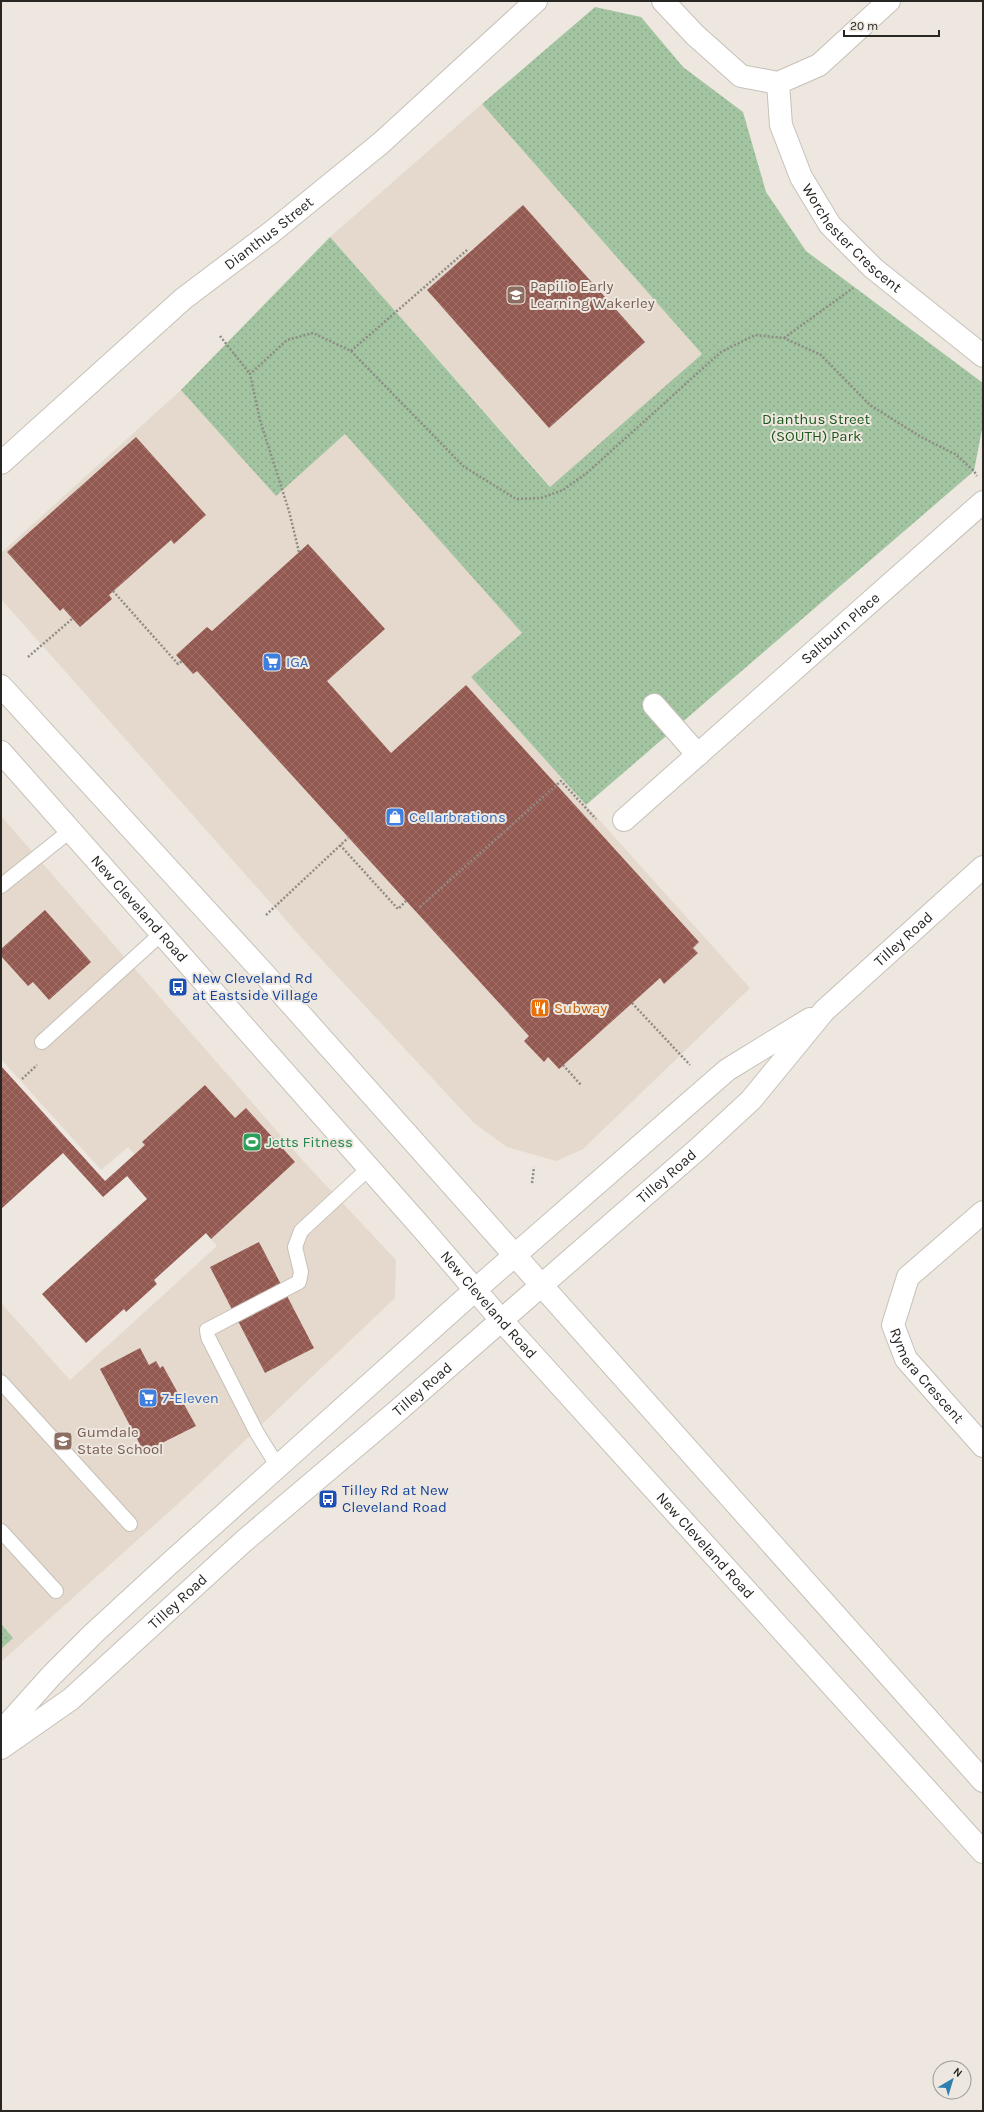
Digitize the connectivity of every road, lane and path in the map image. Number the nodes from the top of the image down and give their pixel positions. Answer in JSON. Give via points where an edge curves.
{"nodes":[{"id":1,"x":536,"y":1,"type":"edge"},
{"id":2,"x":663,"y":1,"type":"edge"},
{"id":3,"x":889,"y":1,"type":"edge"},
{"id":4,"x":778,"y":83,"type":"junction"},
{"id":5,"x":467,"y":250,"type":"dead end"},
{"id":6,"x":873,"y":268,"type":"junction"},
{"id":7,"x":220,"y":336,"type":"dead end"},
{"id":8,"x":784,"y":338,"type":"junction"},
{"id":9,"x":351,"y":352,"type":"junction"},
{"id":10,"x":983,"y":356,"type":"edge"},
{"id":11,"x":250,"y":374,"type":"junction"},
{"id":12,"x":1,"y":463,"type":"edge"},
{"id":13,"x":980,"y":480,"type":"dead end"},
{"id":14,"x":983,"y":502,"type":"edge"},
{"id":15,"x":299,"y":552,"type":"dead end"},
{"id":16,"x":114,"y":591,"type":"dead end"},
{"id":17,"x":72,"y":619,"type":"dead end"},
{"id":18,"x":28,"y":657,"type":"dead end"},
{"id":19,"x":182,"y":661,"type":"dead end"},
{"id":20,"x":1,"y":686,"type":"edge"},
{"id":21,"x":654,"y":705,"type":"dead end"},
{"id":22,"x":1,"y":752,"type":"edge"},
{"id":23,"x":698,"y":755,"type":"junction"},
{"id":24,"x":624,"y":820,"type":"dead end"},
{"id":25,"x":599,"y":822,"type":"dead end"},
{"id":26,"x":71,"y":830,"type":"junction"},
{"id":27,"x":348,"y":838,"type":"dead end"},
{"id":28,"x":340,"y":845,"type":"junction"},
{"id":29,"x":983,"y":867,"type":"edge"},
{"id":30,"x":1,"y":886,"type":"edge"},
{"id":31,"x":406,"y":901,"type":"dead end"},
{"id":32,"x":420,"y":907,"type":"dead end"},
{"id":33,"x":266,"y":915,"type":"dead end"},
{"id":34,"x":162,"y":933,"type":"junction"},
{"id":35,"x":632,"y":1003,"type":"dead end"},
{"id":36,"x":824,"y":1011,"type":"junction"},
{"id":37,"x":42,"y":1042,"type":"dead end"},
{"id":38,"x":563,"y":1065,"type":"dead end"},
{"id":39,"x":693,"y":1069,"type":"dead end"},
{"id":40,"x":581,"y":1085,"type":"dead end"},
{"id":41,"x":534,"y":1167,"type":"dead end"},
{"id":42,"x":368,"y":1168,"type":"junction"},
{"id":43,"x":532,"y":1183,"type":"dead end"},
{"id":44,"x":983,"y":1212,"type":"edge"},
{"id":45,"x":516,"y":1256,"type":"junction"},
{"id":46,"x":542,"y":1286,"type":"junction"},
{"id":47,"x":475,"y":1290,"type":"junction"},
{"id":48,"x":502,"y":1321,"type":"junction"},
{"id":49,"x":1,"y":1382,"type":"edge"},
{"id":50,"x":983,"y":1446,"type":"edge"},
{"id":51,"x":278,"y":1467,"type":"junction"},
{"id":52,"x":130,"y":1524,"type":"dead end"},
{"id":53,"x":1,"y":1532,"type":"edge"},
{"id":54,"x":56,"y":1591,"type":"dead end"},
{"id":55,"x":1,"y":1732,"type":"edge"},
{"id":56,"x":1,"y":1748,"type":"edge"},
{"id":57,"x":983,"y":1781,"type":"edge"},
{"id":58,"x":983,"y":1852,"type":"edge"}],
"edges":[{"from":1,"to":12,"type":"street","name":"Dianthus Street","via":[[381,143],[273,231],[183,298]]},
{"from":2,"to":4,"type":"street","via":[[695,35],[741,76]]},
{"from":3,"to":4,"type":"street","via":[[819,65]]},
{"from":4,"to":6,"type":"street","name":"Worchester Crescent","via":[[781,125],[801,177],[830,225]]},
{"from":5,"to":9,"type":"path"},
{"from":6,"to":8,"type":"path","via":[[849,292]]},
{"from":6,"to":10,"type":"street","name":"Worchester Crescent"},
{"from":7,"to":11,"type":"path"},
{"from":8,"to":9,"type":"path","via":[[755,335],[721,352],[588,472],[563,490],[541,498],[516,500],[463,466]]},
{"from":8,"to":13,"type":"path","via":[[821,355],[870,405],[920,437],[955,454]]},
{"from":9,"to":11,"type":"path","via":[[314,333],[286,340]]},
{"from":11,"to":15,"type":"path","via":[[260,420],[289,511]]},
{"from":14,"to":23,"type":"street","name":"Saltburn Place"},
{"from":16,"to":19,"type":"path","via":[[178,664]]},
{"from":17,"to":18,"type":"path"},
{"from":20,"to":45,"type":"street","via":[[157,855]]},
{"from":21,"to":23,"type":"street"},
{"from":22,"to":26,"type":"street","name":"New Cleveland Road"},
{"from":23,"to":24,"type":"street","name":"Saltburn Place"},
{"from":25,"to":32,"type":"path","via":[[561,781]]},
{"from":26,"to":30,"type":"lane"},
{"from":26,"to":34,"type":"street","name":"New Cleveland Road"},
{"from":27,"to":28,"type":"path"},
{"from":28,"to":31,"type":"path","via":[[398,909]]},
{"from":28,"to":33,"type":"path"},
{"from":29,"to":36,"type":"street","name":"Tilley Road"},
{"from":34,"to":37,"type":"lane"},
{"from":34,"to":42,"type":"street","name":"New Cleveland Road"},
{"from":35,"to":39,"type":"path"},
{"from":36,"to":45,"type":"street","name":"Tilley Road","via":[[727,1070]]},
{"from":36,"to":46,"type":"street","name":"Tilley Road","via":[[752,1100]]},
{"from":38,"to":40,"type":"path"},
{"from":41,"to":43,"type":"path"},
{"from":42,"to":47,"type":"street","name":"New Cleveland Road"},
{"from":42,"to":51,"type":"lane","via":[[301,1231],[295,1247],[301,1272],[299,1282],[207,1330],[208,1337],[257,1433]]},
{"from":44,"to":50,"type":"street","name":"Rymera Crescent","via":[[908,1277],[893,1325],[906,1359]]},
{"from":45,"to":46,"type":"street"},
{"from":45,"to":47,"type":"street","name":"Tilley Road"},
{"from":46,"to":48,"type":"street","name":"Tilley Road"},
{"from":46,"to":57,"type":"street"},
{"from":47,"to":48,"type":"street","name":"New Cleveland Road"},
{"from":47,"to":51,"type":"street","name":"Tilley Road"},
{"from":48,"to":56,"type":"street","name":"Tilley Road","via":[[244,1541],[71,1699]]},
{"from":48,"to":58,"type":"street","name":"New Cleveland Road"},
{"from":49,"to":52,"type":"lane"},
{"from":51,"to":55,"type":"street","name":"Tilley Road","via":[[94,1633]]},
{"from":53,"to":54,"type":"lane"}]}
